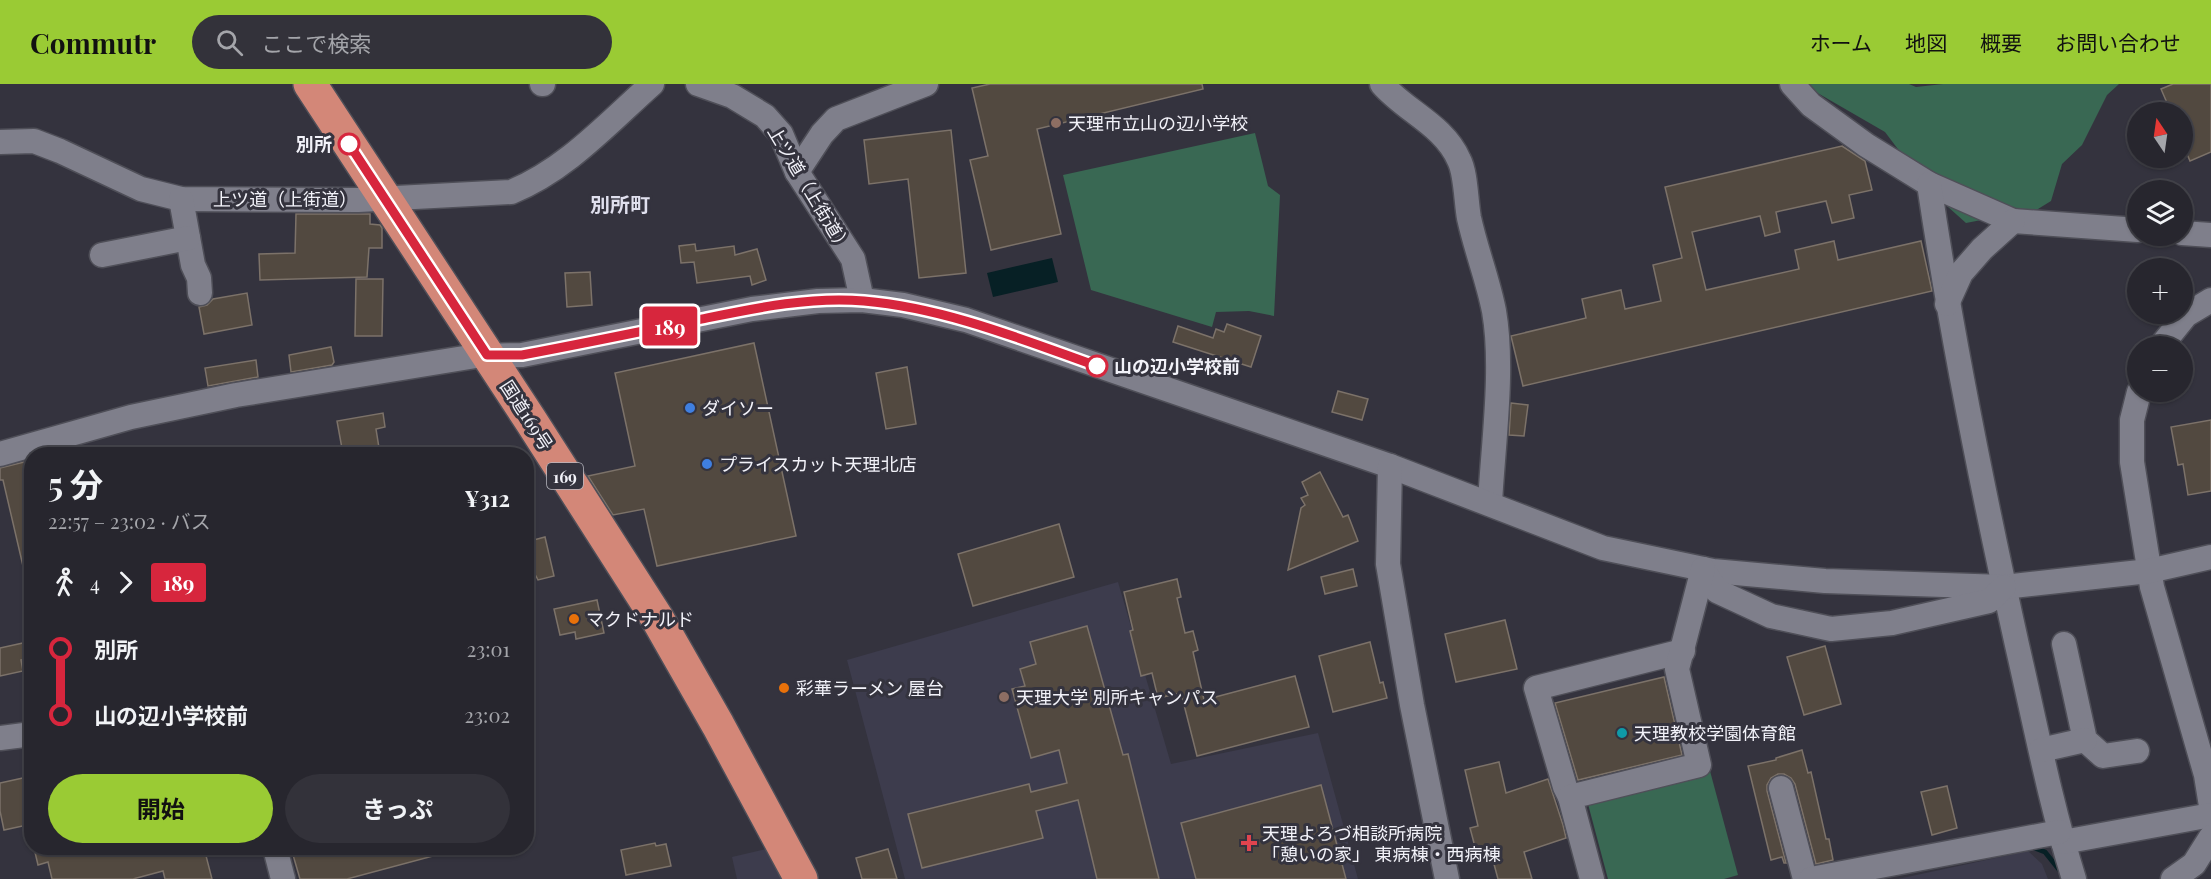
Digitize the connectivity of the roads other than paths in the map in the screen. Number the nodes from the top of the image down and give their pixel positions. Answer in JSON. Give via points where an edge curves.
{"nodes":[{"id":1,"x":310,"y":84,"type":"edge"},
{"id":2,"x":652,"y":84,"type":"edge"},
{"id":3,"x":698,"y":84,"type":"edge"},
{"id":4,"x":926,"y":84,"type":"edge"},
{"id":5,"x":1382,"y":84,"type":"edge"},
{"id":6,"x":1792,"y":84,"type":"edge"},
{"id":7,"x":735,"y":90,"type":"edge"},
{"id":8,"x":0,"y":142,"type":"edge"},
{"id":9,"x":797,"y":172,"type":"junction"},
{"id":10,"x":1929,"y":184,"type":"junction"},
{"id":11,"x":181,"y":199,"type":"junction"},
{"id":12,"x":385,"y":199,"type":"junction"},
{"id":13,"x":2013,"y":221,"type":"junction"},
{"id":14,"x":2127,"y":229,"type":"edge"},
{"id":15,"x":2193,"y":234,"type":"edge"},
{"id":16,"x":2211,"y":235,"type":"edge"},
{"id":17,"x":188,"y":238,"type":"junction"},
{"id":18,"x":102,"y":255,"type":"dead end"},
{"id":19,"x":200,"y":293,"type":"dead end"},
{"id":20,"x":862,"y":300,"type":"junction"},
{"id":21,"x":2211,"y":300,"type":"edge"},
{"id":22,"x":1947,"y":304,"type":"junction"},
{"id":23,"x":2169,"y":336,"type":"edge"},
{"id":24,"x":487,"y":355,"type":"junction"},
{"id":25,"x":2136,"y":402,"type":"edge"},
{"id":26,"x":24,"y":447,"type":"edge"},
{"id":27,"x":25,"y":447,"type":"edge"},
{"id":28,"x":0,"y":454,"type":"edge"},
{"id":29,"x":1390,"y":466,"type":"junction"},
{"id":30,"x":1490,"y":503,"type":"junction"},
{"id":31,"x":2211,"y":557,"type":"edge"},
{"id":32,"x":1703,"y":569,"type":"junction"},
{"id":33,"x":2151,"y":579,"type":"junction"},
{"id":34,"x":2004,"y":587,"type":"junction"},
{"id":35,"x":2064,"y":644,"type":"dead end"},
{"id":36,"x":1683,"y":651,"type":"junction"},
{"id":37,"x":24,"y":735,"type":"edge"},
{"id":38,"x":0,"y":738,"type":"edge"},
{"id":39,"x":2085,"y":740,"type":"junction"},
{"id":40,"x":2041,"y":750,"type":"junction"},
{"id":41,"x":2137,"y":752,"type":"dead end"},
{"id":42,"x":1781,"y":788,"type":"dead end"},
{"id":43,"x":1570,"y":797,"type":"junction"},
{"id":44,"x":2211,"y":806,"type":"edge"},
{"id":45,"x":2211,"y":815,"type":"edge"},
{"id":46,"x":2061,"y":837,"type":"junction"},
{"id":47,"x":2211,"y":837,"type":"edge"},
{"id":48,"x":277,"y":855,"type":"edge"},
{"id":49,"x":284,"y":879,"type":"edge"},
{"id":50,"x":801,"y":879,"type":"edge"},
{"id":51,"x":1448,"y":879,"type":"edge"},
{"id":52,"x":1592,"y":879,"type":"edge"},
{"id":53,"x":1804,"y":879,"type":"edge"},
{"id":54,"x":1811,"y":879,"type":"edge"},
{"id":55,"x":2074,"y":879,"type":"edge"},
{"id":56,"x":2173,"y":879,"type":"edge"}],
"edges":[{"from":1,"to":12,"type":"highway","name":"国道169号","number":"169"},
{"from":2,"to":12,"type":"street","name":"上ツ道（上街道）","via":[[532,184],[511,192]]},
{"from":3,"to":7,"type":"street","name":"上ツ道（上街道）"},
{"from":4,"to":9,"type":"street","via":[[836,119]]},
{"from":5,"to":30,"type":"street","via":[[1445,139],[1460,160],[1470,219],[1494,311],[1497,382]]},
{"from":6,"to":10,"type":"street","via":[[1811,105]]},
{"from":7,"to":9,"type":"street","name":"上ツ道（上街道）","via":[[781,134]]},
{"from":8,"to":11,"type":"street","name":"上ツ道（上街道）","via":[[34,141],[141,189]]},
{"from":9,"to":20,"type":"street","name":"上ツ道（上街道）","via":[[853,259]]},
{"from":10,"to":13,"type":"street"},
{"from":10,"to":22,"type":"street"},
{"from":11,"to":12,"type":"street","name":"上ツ道（上街道）"},
{"from":11,"to":17,"type":"street"},
{"from":12,"to":24,"type":"highway","name":"国道169号","number":"169"},
{"from":13,"to":14,"type":"street"},
{"from":13,"to":22,"type":"street","via":[[1961,273]]},
{"from":15,"to":16,"type":"street"},
{"from":17,"to":18,"type":"street"},
{"from":17,"to":19,"type":"street"},
{"from":20,"to":24,"type":"street","via":[[752,309],[522,355]]},
{"from":20,"to":29,"type":"street","via":[[966,320]]},
{"from":21,"to":23,"type":"street","via":[[2186,315]]},
{"from":22,"to":34,"type":"street"},
{"from":24,"to":27,"type":"street","via":[[236,395],[131,417]]},
{"from":24,"to":50,"type":"highway","name":"国道169号","number":"169","via":[[657,618]]},
{"from":25,"to":33,"type":"street","via":[[2132,420],[2132,462]]},
{"from":26,"to":28,"type":"street"},
{"from":29,"to":30,"type":"street"},
{"from":29,"to":51,"type":"street","via":[[1388,564]]},
{"from":30,"to":32,"type":"street","via":[[1603,548]]},
{"from":31,"to":33,"type":"street"},
{"from":32,"to":34,"type":"street","via":[[1825,581]]},
{"from":32,"to":34,"type":"street","via":[[1717,591],[1771,616],[1831,629],[1892,623],[1989,602]]},
{"from":32,"to":36,"type":"street"},
{"from":33,"to":34,"type":"street"},
{"from":33,"to":44,"type":"street","via":[[2206,775]]},
{"from":34,"to":40,"type":"street"},
{"from":35,"to":39,"type":"street"},
{"from":36,"to":43,"type":"street","via":[[1677,669],[1699,765]]},
{"from":36,"to":43,"type":"street","via":[[1536,688]]},
{"from":37,"to":38,"type":"street"},
{"from":39,"to":40,"type":"street"},
{"from":39,"to":41,"type":"street","via":[[2103,756]]},
{"from":40,"to":46,"type":"street"},
{"from":42,"to":53,"type":"street"},
{"from":43,"to":52,"type":"street"},
{"from":45,"to":46,"type":"street"},
{"from":46,"to":54,"type":"street"},
{"from":46,"to":55,"type":"street"},
{"from":47,"to":56,"type":"street","via":[[2194,864]]},
{"from":48,"to":49,"type":"street"}]}
